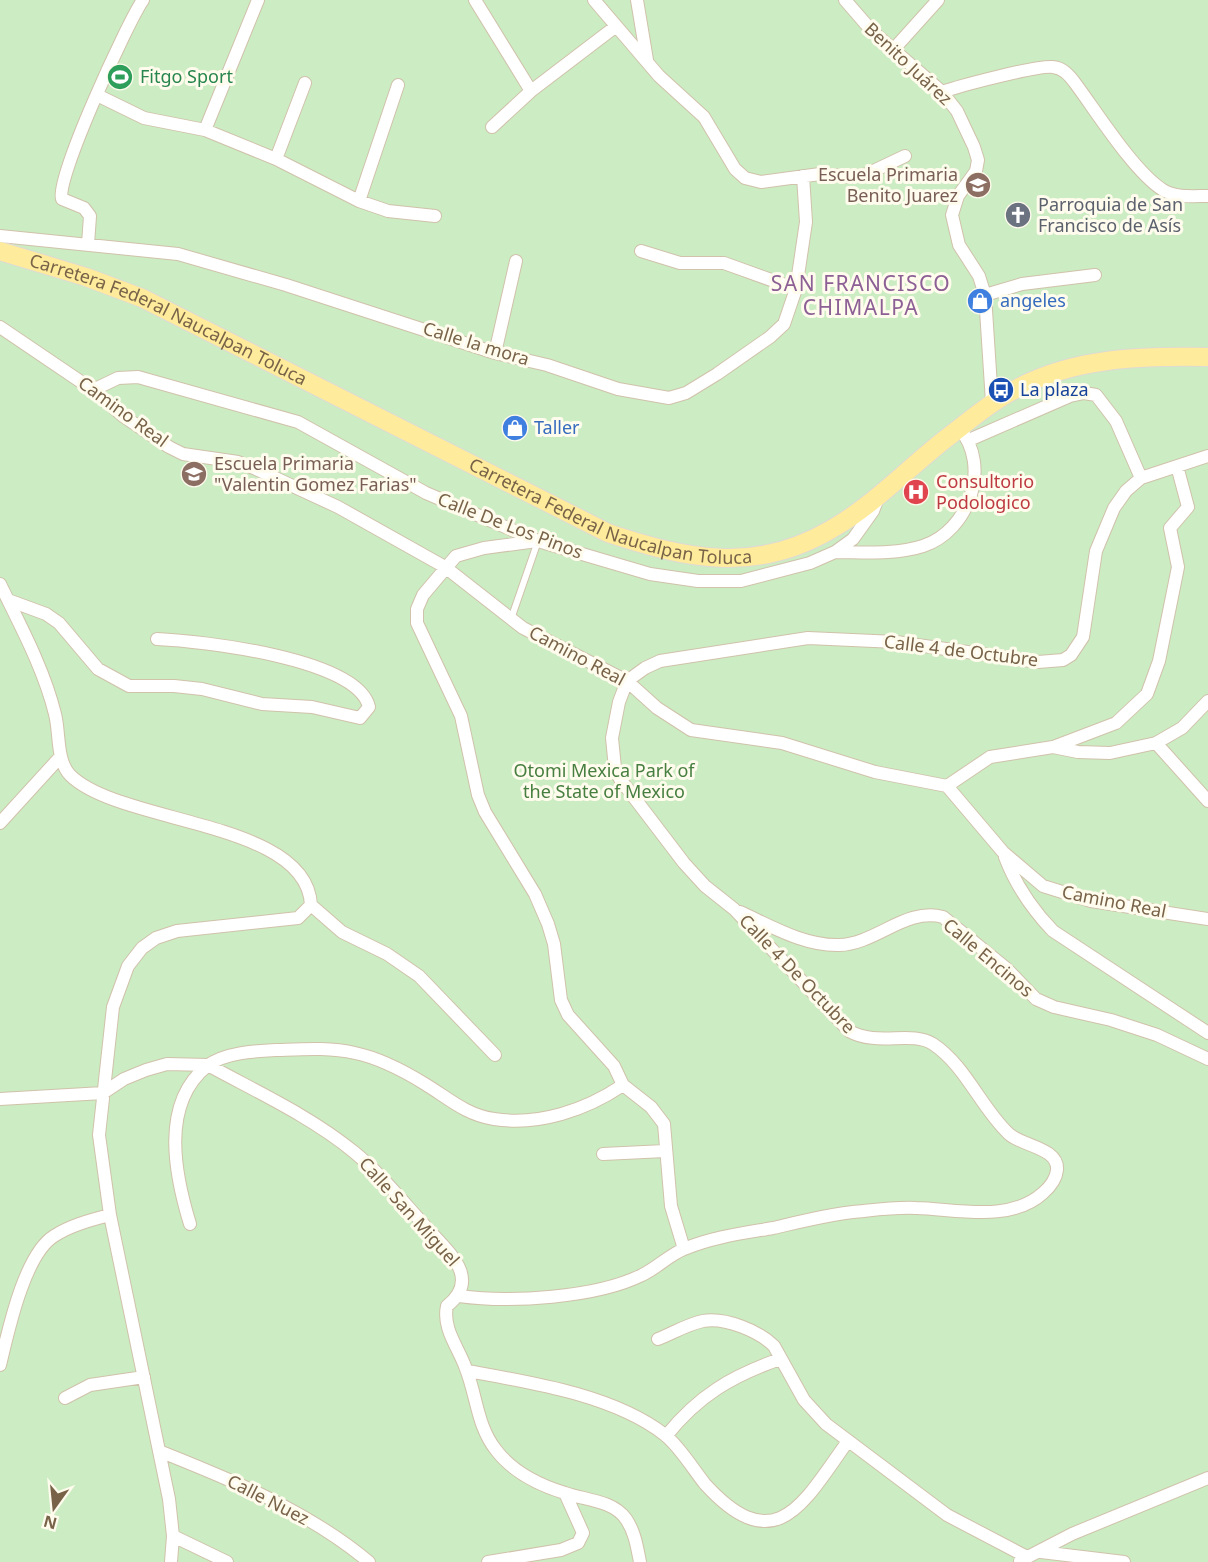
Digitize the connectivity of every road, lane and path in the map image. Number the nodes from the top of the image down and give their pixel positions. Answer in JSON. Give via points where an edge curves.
{"nodes":[{"id":1,"x":143,"y":0,"type":"edge"},
{"id":2,"x":258,"y":0,"type":"edge"},
{"id":3,"x":475,"y":0,"type":"edge"},
{"id":4,"x":594,"y":0,"type":"edge"},
{"id":5,"x":637,"y":0,"type":"edge"},
{"id":6,"x":845,"y":0,"type":"edge"},
{"id":7,"x":938,"y":0,"type":"edge"},
{"id":8,"x":615,"y":27,"type":"junction"},
{"id":9,"x":893,"y":50,"type":"junction"},
{"id":10,"x":647,"y":60,"type":"junction"},
{"id":11,"x":305,"y":83,"type":"dead end"},
{"id":12,"x":398,"y":85,"type":"dead end"},
{"id":13,"x":531,"y":91,"type":"junction"},
{"id":14,"x":942,"y":92,"type":"junction"},
{"id":15,"x":97,"y":95,"type":"junction"},
{"id":16,"x":492,"y":127,"type":"dead end"},
{"id":17,"x":205,"y":130,"type":"junction"},
{"id":18,"x":905,"y":156,"type":"dead end"},
{"id":19,"x":276,"y":159,"type":"junction"},
{"id":20,"x":803,"y":176,"type":"junction"},
{"id":21,"x":1208,"y":196,"type":"edge"},
{"id":22,"x":359,"y":201,"type":"junction"},
{"id":23,"x":435,"y":216,"type":"dead end"},
{"id":24,"x":0,"y":236,"type":"edge"},
{"id":25,"x":88,"y":244,"type":"junction"},
{"id":26,"x":640,"y":250,"type":"dead end"},
{"id":27,"x":0,"y":251,"type":"edge"},
{"id":28,"x":516,"y":261,"type":"dead end"},
{"id":29,"x":1095,"y":275,"type":"dead end"},
{"id":30,"x":796,"y":289,"type":"junction"},
{"id":31,"x":985,"y":295,"type":"junction"},
{"id":32,"x":0,"y":327,"type":"edge"},
{"id":33,"x":495,"y":353,"type":"junction"},
{"id":34,"x":1208,"y":357,"type":"edge"},
{"id":35,"x":93,"y":390,"type":"junction"},
{"id":36,"x":992,"y":402,"type":"junction"},
{"id":37,"x":964,"y":434,"type":"junction"},
{"id":38,"x":1208,"y":456,"type":"edge"},
{"id":39,"x":1177,"y":466,"type":"junction"},
{"id":40,"x":1141,"y":478,"type":"junction"},
{"id":41,"x":880,"y":493,"type":"junction"},
{"id":42,"x":538,"y":541,"type":"junction"},
{"id":43,"x":835,"y":552,"type":"junction"},
{"id":44,"x":445,"y":567,"type":"junction"},
{"id":45,"x":0,"y":584,"type":"edge"},
{"id":46,"x":8,"y":600,"type":"junction"},
{"id":47,"x":511,"y":619,"type":"junction"},
{"id":48,"x":157,"y":639,"type":"dead end"},
{"id":49,"x":627,"y":681,"type":"junction"},
{"id":50,"x":1208,"y":701,"type":"edge"},
{"id":51,"x":1156,"y":743,"type":"junction"},
{"id":52,"x":1053,"y":747,"type":"junction"},
{"id":53,"x":61,"y":756,"type":"junction"},
{"id":54,"x":947,"y":786,"type":"junction"},
{"id":55,"x":1208,"y":801,"type":"edge"},
{"id":56,"x":0,"y":823,"type":"edge"},
{"id":57,"x":1003,"y":852,"type":"junction"},
{"id":58,"x":311,"y":905,"type":"junction"},
{"id":59,"x":734,"y":909,"type":"junction"},
{"id":60,"x":1208,"y":919,"type":"edge"},
{"id":61,"x":1208,"y":1033,"type":"edge"},
{"id":62,"x":495,"y":1055,"type":"dead end"},
{"id":63,"x":1208,"y":1059,"type":"edge"},
{"id":64,"x":208,"y":1065,"type":"junction"},
{"id":65,"x":623,"y":1085,"type":"junction"},
{"id":66,"x":103,"y":1093,"type":"junction"},
{"id":67,"x":0,"y":1099,"type":"edge"},
{"id":68,"x":665,"y":1151,"type":"junction"},
{"id":69,"x":603,"y":1154,"type":"dead end"},
{"id":70,"x":110,"y":1215,"type":"junction"},
{"id":71,"x":190,"y":1224,"type":"dead end"},
{"id":72,"x":684,"y":1249,"type":"junction"},
{"id":73,"x":459,"y":1296,"type":"junction"},
{"id":74,"x":658,"y":1339,"type":"dead end"},
{"id":75,"x":780,"y":1359,"type":"junction"},
{"id":76,"x":0,"y":1365,"type":"edge"},
{"id":77,"x":467,"y":1371,"type":"junction"},
{"id":78,"x":144,"y":1377,"type":"junction"},
{"id":79,"x":65,"y":1398,"type":"dead end"},
{"id":80,"x":666,"y":1436,"type":"junction"},
{"id":81,"x":848,"y":1441,"type":"junction"},
{"id":82,"x":159,"y":1451,"type":"junction"},
{"id":83,"x":1208,"y":1478,"type":"edge"},
{"id":84,"x":565,"y":1493,"type":"junction"},
{"id":85,"x":173,"y":1536,"type":"junction"},
{"id":86,"x":1041,"y":1552,"type":"junction"},
{"id":87,"x":1023,"y":1559,"type":"edge"},
{"id":88,"x":171,"y":1562,"type":"edge"},
{"id":89,"x":227,"y":1562,"type":"edge"},
{"id":90,"x":369,"y":1562,"type":"edge"},
{"id":91,"x":488,"y":1562,"type":"edge"},
{"id":92,"x":640,"y":1562,"type":"edge"},
{"id":93,"x":1124,"y":1562,"type":"edge"}],
"edges":[{"from":1,"to":15,"type":"street"},
{"from":2,"to":17,"type":"street"},
{"from":3,"to":13,"type":"street"},
{"from":4,"to":8,"type":"street"},
{"from":5,"to":10,"type":"street"},
{"from":6,"to":9,"type":"street","name":"Benito Juárez"},
{"from":7,"to":9,"type":"street"},
{"from":8,"to":10,"type":"street"},
{"from":8,"to":13,"type":"street"},
{"from":9,"to":14,"type":"street","name":"Benito Juárez"},
{"from":10,"to":20,"type":"street","via":[[704,117],[735,169],[745,178],[769,182]]},
{"from":11,"to":19,"type":"street"},
{"from":12,"to":22,"type":"street"},
{"from":13,"to":16,"type":"street"},
{"from":14,"to":21,"type":"street","via":[[1030,69],[1055,67],[1066,72],[1134,161],[1163,190],[1175,195]]},
{"from":14,"to":31,"type":"street","name":"Benito Juárez","via":[[957,111],[978,160],[976,171],[957,196],[952,214],[960,245],[979,276]]},
{"from":15,"to":17,"type":"street","via":[[144,118]]},
{"from":15,"to":25,"type":"street","via":[[65,171],[60,193],[62,199],[84,208],[90,216]]},
{"from":17,"to":19,"type":"street"},
{"from":18,"to":20,"type":"street","via":[[867,174]]},
{"from":19,"to":22,"type":"street"},
{"from":20,"to":30,"type":"street","name":"Calle la mora","via":[[806,208]]},
{"from":22,"to":23,"type":"street","via":[[388,211]]},
{"from":24,"to":25,"type":"street","name":"Calle la mora"},
{"from":25,"to":33,"type":"street","name":"Calle la mora","via":[[178,254]]},
{"from":26,"to":30,"type":"street","via":[[680,263],[730,265]]},
{"from":27,"to":41,"type":"main road","name":"Carretera Federal Naucalpan Toluca","via":[[142,298],[608,533],[651,547],[698,557],[740,559],[780,552],[832,530]]},
{"from":28,"to":33,"type":"street"},
{"from":29,"to":31,"type":"street","via":[[1022,284]]},
{"from":30,"to":33,"type":"street","name":"Calle la mora","via":[[784,324],[770,337],[686,393],[669,398],[618,389],[548,365]]},
{"from":31,"to":36,"type":"street","name":"Benito Juárez"},
{"from":32,"to":35,"type":"street","name":"Camino Real"},
{"from":34,"to":36,"type":"main road","name":"Carretera Federal Naucalpan Toluca","via":[[1143,356],[1099,361],[1048,375]]},
{"from":35,"to":42,"type":"street","name":"Calle De Los Pinos","via":[[118,378],[138,377],[270,412],[307,427],[426,493]]},
{"from":35,"to":44,"type":"street","name":"Camino Real","via":[[169,447],[197,457],[238,462],[270,474]]},
{"from":36,"to":37,"type":"main road","name":"Carretera Federal Naucalpan Toluca"},
{"from":37,"to":40,"type":"street","via":[[1070,396],[1096,395],[1116,421]]},
{"from":37,"to":41,"type":"main road","name":"Carretera Federal Naucalpan Toluca"},
{"from":37,"to":43,"type":"street","via":[[974,462],[974,488],[951,528],[923,546],[883,552]]},
{"from":38,"to":39,"type":"street","name":"Calle 4 de Octubre"},
{"from":39,"to":40,"type":"street","name":"Calle 4 de Octubre"},
{"from":39,"to":52,"type":"street","via":[[1188,507],[1170,528],[1178,567],[1153,681],[1138,705],[1116,723]]},
{"from":40,"to":49,"type":"street","name":"Calle 4 de Octubre","via":[[1126,491],[1106,525],[1092,569],[1083,637],[1063,660],[1038,662],[896,642],[808,638],[676,657],[645,668]]},
{"from":41,"to":43,"type":"street","name":"Calle De Los Pinos","via":[[860,531]]},
{"from":42,"to":43,"type":"street","name":"Calle De Los Pinos","via":[[650,574],[698,580],[741,581],[788,571]]},
{"from":42,"to":44,"type":"street","via":[[468,551]]},
{"from":42,"to":47,"type":"lane"},
{"from":44,"to":47,"type":"street","name":"Camino Real"},
{"from":44,"to":65,"type":"street","via":[[423,595],[417,622],[462,716],[485,813],[535,894],[548,924],[561,1000],[568,1015],[614,1066]]},
{"from":45,"to":46,"type":"street"},
{"from":46,"to":48,"type":"street","via":[[59,623],[98,669],[129,686],[202,689],[262,704],[312,707],[360,718],[369,707],[361,691],[312,664],[187,640]]},
{"from":46,"to":53,"type":"street","via":[[51,696]]},
{"from":47,"to":49,"type":"street","name":"Camino Real"},
{"from":49,"to":54,"type":"street","name":"Camino Real","via":[[657,708],[691,730],[782,743],[874,772]]},
{"from":49,"to":59,"type":"street","name":"Calle 4 De Octubre","via":[[612,738],[615,768],[684,863]]},
{"from":50,"to":51,"type":"street","via":[[1182,728]]},
{"from":51,"to":52,"type":"street","via":[[1095,754]]},
{"from":51,"to":55,"type":"street"},
{"from":52,"to":54,"type":"street","via":[[990,757]]},
{"from":53,"to":56,"type":"street"},
{"from":53,"to":58,"type":"street","via":[[68,773],[108,797],[227,832],[268,850],[306,883]]},
{"from":54,"to":57,"type":"street","name":"Camino Real"},
{"from":57,"to":60,"type":"street","name":"Camino Real","via":[[1043,886],[1063,894]]},
{"from":57,"to":61,"type":"street","via":[[1013,879],[1036,914],[1053,931]]},
{"from":58,"to":62,"type":"street","via":[[342,932],[387,954],[419,976]]},
{"from":58,"to":66,"type":"street","via":[[298,918],[177,931],[142,948],[128,966],[113,1007]]},
{"from":59,"to":63,"type":"street","name":"Calle Encinos","via":[[801,938],[839,945],[864,941],[918,916],[943,917],[1007,969],[1036,999],[1157,1035]]},
{"from":59,"to":72,"type":"street","name":"Calle 4 De Octubre","via":[[849,1031],[873,1040],[921,1040],[932,1044],[976,1090],[1012,1137],[1054,1158],[1056,1178],[1049,1188],[1021,1207],[1000,1212],[914,1207],[850,1212]]},
{"from":64,"to":65,"type":"street","via":[[230,1056],[267,1051],[355,1053],[392,1066],[464,1110],[497,1120],[570,1112]]},
{"from":64,"to":66,"type":"street","name":"Calle San Miguel","via":[[168,1064],[124,1079]]},
{"from":64,"to":71,"type":"street","via":[[189,1088],[176,1126],[176,1166]]},
{"from":64,"to":73,"type":"street","name":"Calle San Miguel","via":[[311,1121],[373,1168],[456,1262],[463,1283]]},
{"from":65,"to":68,"type":"street","via":[[660,1116]]},
{"from":66,"to":67,"type":"street"},
{"from":66,"to":70,"type":"street","via":[[99,1135]]},
{"from":68,"to":69,"type":"street"},
{"from":68,"to":72,"type":"street","via":[[671,1206]]},
{"from":70,"to":76,"type":"street","via":[[75,1225],[52,1237],[39,1254],[14,1309]]},
{"from":70,"to":78,"type":"street"},
{"from":72,"to":73,"type":"street","via":[[643,1275],[603,1290],[511,1297]]},
{"from":73,"to":77,"type":"street","name":"Calle San Miguel","via":[[447,1306],[445,1316]]},
{"from":74,"to":75,"type":"street","via":[[705,1320],[717,1321],[768,1340]]},
{"from":75,"to":80,"type":"street","via":[[714,1388]]},
{"from":75,"to":81,"type":"street","via":[[804,1400]]},
{"from":77,"to":80,"type":"street","via":[[533,1383],[612,1407]]},
{"from":77,"to":84,"type":"street","name":"Calle San Miguel","via":[[483,1430],[496,1450],[532,1480]]},
{"from":78,"to":79,"type":"street","via":[[90,1385]]},
{"from":78,"to":82,"type":"street"},
{"from":80,"to":81,"type":"street","via":[[725,1506],[743,1519],[764,1523],[792,1515]]},
{"from":81,"to":87,"type":"street","via":[[947,1515]]},
{"from":82,"to":85,"type":"street"},
{"from":82,"to":90,"type":"street","name":"Calle Nuez","via":[[273,1501],[326,1530]]},
{"from":83,"to":86,"type":"street","via":[[1080,1530]]},
{"from":84,"to":91,"type":"street","via":[[583,1533],[578,1544]]},
{"from":84,"to":92,"type":"street","name":"Calle San Miguel","via":[[612,1507],[626,1518]]},
{"from":85,"to":88,"type":"street"},
{"from":85,"to":89,"type":"street"},
{"from":86,"to":87,"type":"street"},
{"from":86,"to":93,"type":"street"}]}
